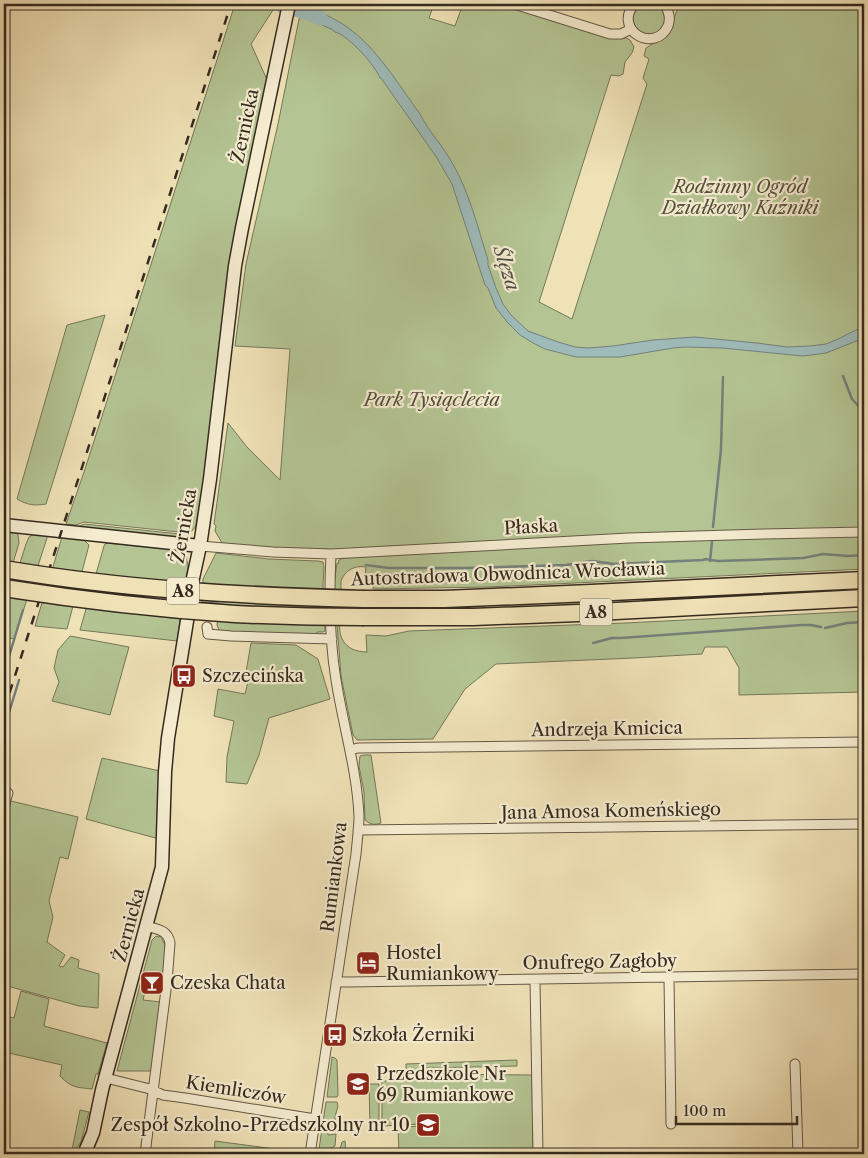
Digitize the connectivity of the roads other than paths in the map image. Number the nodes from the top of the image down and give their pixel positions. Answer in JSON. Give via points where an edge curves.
{"nodes":[{"id":1,"x":289,"y":4,"type":"edge"},
{"id":2,"x":514,"y":4,"type":"edge"},
{"id":3,"x":634,"y":4,"type":"edge"},
{"id":4,"x":664,"y":4,"type":"edge"},
{"id":5,"x":631,"y":29,"type":"junction"},
{"id":6,"x":4,"y":525,"type":"edge"},
{"id":7,"x":864,"y":532,"type":"edge"},
{"id":8,"x":200,"y":546,"type":"junction"},
{"id":9,"x":331,"y":554,"type":"junction"},
{"id":10,"x":4,"y":570,"type":"edge"},
{"id":11,"x":864,"y":580,"type":"edge"},
{"id":12,"x":4,"y":588,"type":"edge"},
{"id":13,"x":864,"y":598,"type":"edge"},
{"id":14,"x":207,"y":631,"type":"dead end"},
{"id":15,"x":332,"y":639,"type":"junction"},
{"id":16,"x":864,"y":742,"type":"edge"},
{"id":17,"x":350,"y":750,"type":"junction"},
{"id":18,"x":8,"y":793,"type":"dead end"},
{"id":19,"x":4,"y":806,"type":"edge"},
{"id":20,"x":864,"y":824,"type":"edge"},
{"id":21,"x":358,"y":830,"type":"junction"},
{"id":22,"x":146,"y":926,"type":"junction"},
{"id":23,"x":864,"y":974,"type":"edge"},
{"id":24,"x":668,"y":977,"type":"junction"},
{"id":25,"x":535,"y":980,"type":"junction"},
{"id":26,"x":336,"y":982,"type":"junction"},
{"id":27,"x":795,"y":1064,"type":"dead end"},
{"id":28,"x":106,"y":1078,"type":"junction"},
{"id":29,"x":153,"y":1091,"type":"junction"},
{"id":30,"x":315,"y":1118,"type":"junction"},
{"id":31,"x":671,"y":1124,"type":"dead end"},
{"id":32,"x":84,"y":1154,"type":"edge"},
{"id":33,"x":145,"y":1154,"type":"edge"},
{"id":34,"x":310,"y":1154,"type":"edge"},
{"id":35,"x":538,"y":1154,"type":"edge"},
{"id":36,"x":798,"y":1154,"type":"edge"}],
"edges":[{"from":1,"to":8,"type":"street","name":"Żernicka","via":[[235,266]]},
{"from":2,"to":5,"type":"street","via":[[610,34],[621,34]]},
{"from":3,"to":5,"type":"street","via":[[628,15]]},
{"from":4,"to":5,"type":"street","via":[[670,16],[663,34],[645,39]]},
{"from":6,"to":8,"type":"street"},
{"from":7,"to":9,"type":"street","name":"Płaska","via":[[646,538]]},
{"from":8,"to":9,"type":"street","name":"Płaska"},
{"from":8,"to":22,"type":"street","name":"Żernicka","via":[[168,738],[162,867]]},
{"from":9,"to":15,"type":"street","name":"Rumiankowa"},
{"from":10,"to":11,"type":"highway","name":"Autostradowa Obwodnica Wrocławia","number":"A8","bridge":true,"via":[[190,592],[364,599],[473,598]]},
{"from":12,"to":13,"type":"highway","number":"A8","bridge":true,"via":[[90,601],[198,611],[364,617],[473,617]]},
{"from":14,"to":15,"type":"street","via":[[231,636]]},
{"from":15,"to":17,"type":"street","name":"Rumiankowa"},
{"from":16,"to":17,"type":"street","name":"Andrzeja Kmicica"},
{"from":17,"to":21,"type":"street","name":"Rumiankowa"},
{"from":18,"to":19,"type":"street"},
{"from":20,"to":21,"type":"street","name":"Jana Amosa Komeńskiego"},
{"from":21,"to":26,"type":"street","name":"Rumiankowa"},
{"from":22,"to":28,"type":"street","name":"Żernicka"},
{"from":22,"to":29,"type":"street","via":[[165,932],[170,943]]},
{"from":23,"to":24,"type":"street","name":"Onufrego Zagłoby"},
{"from":24,"to":25,"type":"street","name":"Onufrego Zagłoby"},
{"from":24,"to":31,"type":"street"},
{"from":25,"to":26,"type":"street","name":"Onufrego Zagłoby"},
{"from":25,"to":35,"type":"street"},
{"from":26,"to":30,"type":"street","name":"Rumiankowa"},
{"from":27,"to":36,"type":"street"},
{"from":28,"to":29,"type":"street","name":"Kiemliczów"},
{"from":28,"to":32,"type":"street","name":"Żernicka"},
{"from":29,"to":30,"type":"street","name":"Kiemliczów","via":[[163,1096]]},
{"from":29,"to":33,"type":"street"},
{"from":30,"to":34,"type":"street","name":"Rumiankowa"}]}
